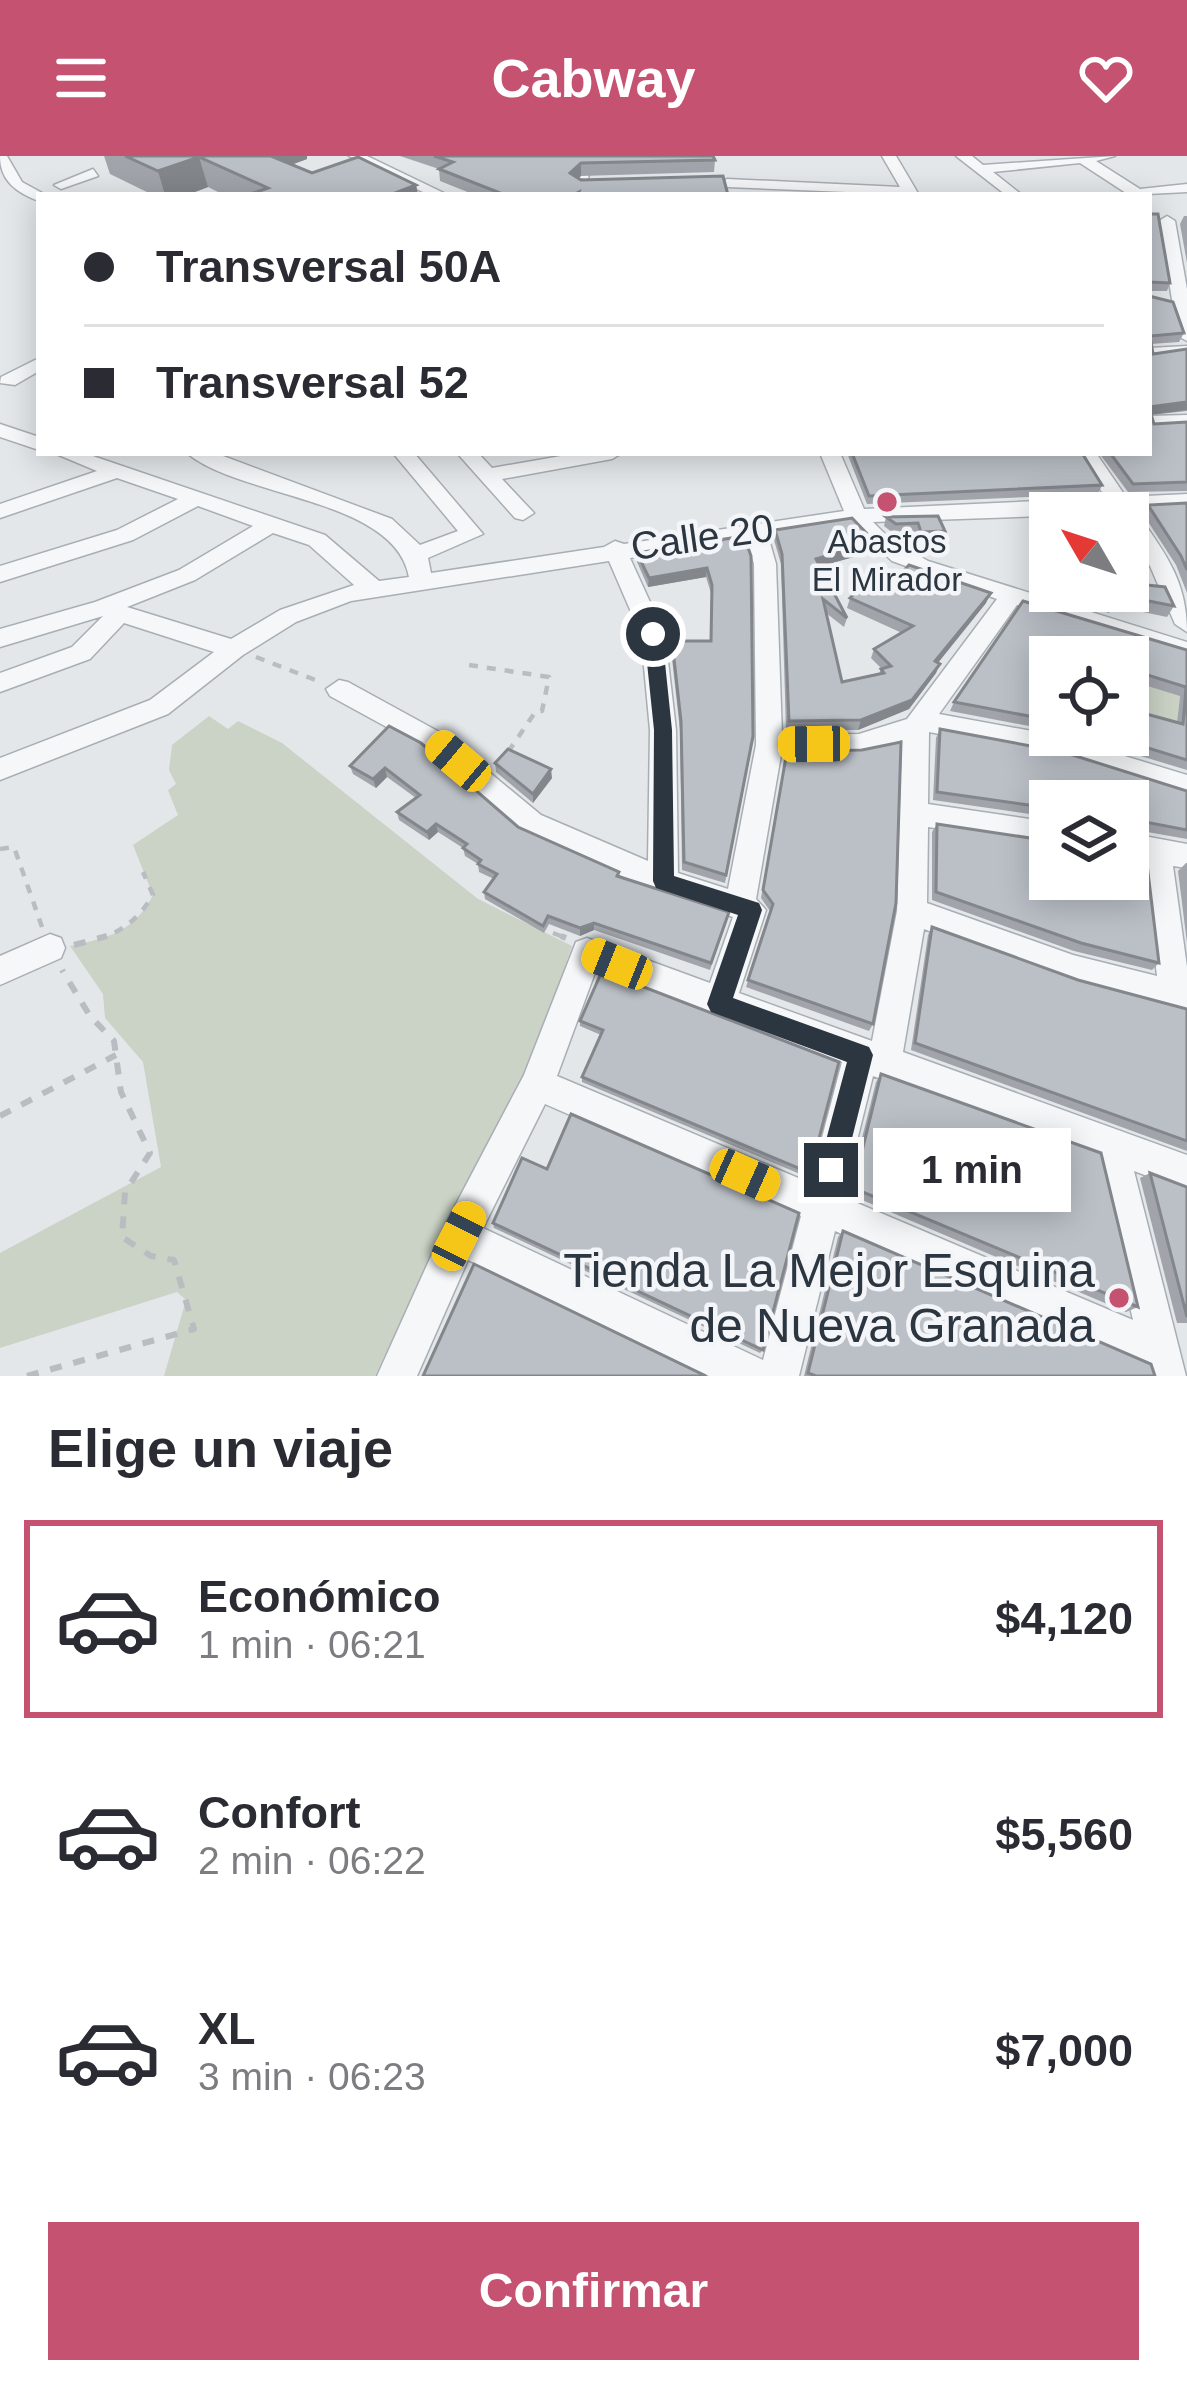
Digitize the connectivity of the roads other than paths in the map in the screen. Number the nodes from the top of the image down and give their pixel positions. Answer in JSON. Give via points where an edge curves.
{"nodes":[{"id":1,"x":0,"y":156,"type":"edge"},
{"id":2,"x":356,"y":156,"type":"edge"},
{"id":3,"x":580,"y":156,"type":"edge"},
{"id":4,"x":889,"y":156,"type":"edge"},
{"id":5,"x":963,"y":156,"type":"edge"},
{"id":6,"x":1108,"y":156,"type":"edge"},
{"id":7,"x":1080,"y":158,"type":"edge"},
{"id":8,"x":980,"y":169,"type":"junction"},
{"id":9,"x":93,"y":173,"type":"dead end"},
{"id":10,"x":708,"y":181,"type":"edge"},
{"id":11,"x":727,"y":181,"type":"edge"},
{"id":12,"x":601,"y":184,"type":"edge"},
{"id":13,"x":61,"y":185,"type":"dead end"},
{"id":14,"x":1187,"y":188,"type":"edge"},
{"id":15,"x":579,"y":190,"type":"edge"},
{"id":16,"x":435,"y":192,"type":"edge"},
{"id":17,"x":883,"y":192,"type":"edge"},
{"id":18,"x":910,"y":192,"type":"edge"},
{"id":19,"x":1011,"y":192,"type":"edge"},
{"id":20,"x":1136,"y":192,"type":"edge"},
{"id":21,"x":1152,"y":192,"type":"edge"},
{"id":22,"x":36,"y":195,"type":"edge"},
{"id":23,"x":1168,"y":221,"type":"edge"},
{"id":24,"x":1178,"y":303,"type":"edge"},
{"id":25,"x":1187,"y":337,"type":"edge"},
{"id":26,"x":1152,"y":352,"type":"edge"},
{"id":27,"x":1187,"y":352,"type":"edge"},
{"id":28,"x":36,"y":365,"type":"edge"},
{"id":29,"x":36,"y":392,"type":"edge"},
{"id":30,"x":1187,"y":421,"type":"edge"},
{"id":31,"x":1152,"y":422,"type":"edge"},
{"id":32,"x":0,"y":430,"type":"edge"},
{"id":33,"x":36,"y":443,"type":"edge"},
{"id":34,"x":72,"y":456,"type":"edge"},
{"id":35,"x":406,"y":456,"type":"edge"},
{"id":36,"x":470,"y":456,"type":"edge"},
{"id":37,"x":595,"y":456,"type":"edge"},
{"id":38,"x":831,"y":456,"type":"edge"},
{"id":39,"x":1088,"y":456,"type":"edge"},
{"id":40,"x":226,"y":458,"type":"edge"},
{"id":41,"x":116,"y":472,"type":"junction"},
{"id":42,"x":488,"y":475,"type":"junction"},
{"id":43,"x":1112,"y":492,"type":"edge"},
{"id":44,"x":196,"y":499,"type":"junction"},
{"id":45,"x":1187,"y":501,"type":"edge"},
{"id":46,"x":1149,"y":507,"type":"edge"},
{"id":47,"x":0,"y":511,"type":"edge"},
{"id":48,"x":523,"y":513,"type":"dead end"},
{"id":49,"x":1029,"y":513,"type":"edge"},
{"id":50,"x":855,"y":516,"type":"junction"},
{"id":51,"x":270,"y":525,"type":"junction"},
{"id":52,"x":755,"y":529,"type":"junction"},
{"id":53,"x":615,"y":548,"type":"junction"},
{"id":54,"x":1149,"y":548,"type":"edge"},
{"id":55,"x":416,"y":554,"type":"junction"},
{"id":56,"x":0,"y":574,"type":"edge"},
{"id":57,"x":421,"y":580,"type":"junction"},
{"id":58,"x":372,"y":588,"type":"junction"},
{"id":59,"x":1012,"y":596,"type":"junction"},
{"id":60,"x":111,"y":611,"type":"junction"},
{"id":61,"x":1187,"y":624,"type":"edge"},
{"id":62,"x":0,"y":638,"type":"edge"},
{"id":63,"x":234,"y":649,"type":"junction"},
{"id":64,"x":1187,"y":651,"type":"edge"},
{"id":65,"x":0,"y":683,"type":"edge"},
{"id":66,"x":340,"y":689,"type":"road end"},
{"id":67,"x":920,"y":724,"type":"junction"},
{"id":68,"x":770,"y":745,"type":"junction"},
{"id":69,"x":0,"y":770,"type":"edge"},
{"id":70,"x":1187,"y":786,"type":"edge"},
{"id":71,"x":916,"y":814,"type":"junction"},
{"id":72,"x":1029,"y":831,"type":"edge"},
{"id":73,"x":1157,"y":850,"type":"edge"},
{"id":74,"x":663,"y":881,"type":"junction"},
{"id":75,"x":745,"y":908,"type":"junction"},
{"id":76,"x":912,"y":911,"type":"junction"},
{"id":77,"x":50,"y":948,"type":"road end"},
{"id":78,"x":0,"y":970,"type":"edge"},
{"id":79,"x":1181,"y":998,"type":"edge"},
{"id":80,"x":719,"y":1004,"type":"junction"},
{"id":81,"x":873,"y":1060,"type":"junction"},
{"id":82,"x":537,"y":1084,"type":"junction"},
{"id":83,"x":1111,"y":1149,"type":"junction"},
{"id":84,"x":1187,"y":1173,"type":"edge"},
{"id":85,"x":821,"y":1209,"type":"junction"},
{"id":86,"x":459,"y":1236,"type":"junction"},
{"id":87,"x":1168,"y":1352,"type":"edge"},
{"id":88,"x":397,"y":1376,"type":"edge"},
{"id":89,"x":752,"y":1376,"type":"edge"},
{"id":90,"x":779,"y":1376,"type":"edge"}],
"edges":[{"from":1,"to":22,"type":"street","via":[[17,184]]},
{"from":2,"to":16,"type":"street"},
{"from":3,"to":15,"type":"street"},
{"from":4,"to":18,"type":"street"},
{"from":5,"to":8,"type":"street"},
{"from":6,"to":7,"type":"street"},
{"from":7,"to":8,"type":"street"},
{"from":7,"to":20,"type":"street"},
{"from":8,"to":19,"type":"street"},
{"from":9,"to":13,"type":"street"},
{"from":10,"to":11,"type":"street"},
{"from":11,"to":17,"type":"street"},
{"from":12,"to":15,"type":"street"},
{"from":14,"to":21,"type":"street"},
{"from":23,"to":24,"type":"street"},
{"from":24,"to":25,"type":"street"},
{"from":26,"to":27,"type":"street"},
{"from":28,"to":29,"type":"street","via":[[8,381]]},
{"from":30,"to":31,"type":"street"},
{"from":32,"to":33,"type":"street"},
{"from":34,"to":41,"type":"street"},
{"from":35,"to":55,"type":"street","via":[[472,534]]},
{"from":36,"to":42,"type":"street"},
{"from":37,"to":42,"type":"street"},
{"from":38,"to":50,"type":"street"},
{"from":39,"to":43,"type":"street"},
{"from":40,"to":55,"type":"street","via":[[384,524]]},
{"from":41,"to":44,"type":"street"},
{"from":41,"to":47,"type":"street"},
{"from":42,"to":48,"type":"street"},
{"from":44,"to":51,"type":"street"},
{"from":44,"to":56,"type":"street","via":[[125,535]]},
{"from":45,"to":46,"type":"street","name":"Calle 20"},
{"from":49,"to":50,"type":"street","name":"Calle 20"},
{"from":50,"to":52,"type":"street","name":"Calle 20"},
{"from":50,"to":59,"type":"street","via":[[902,559]]},
{"from":51,"to":58,"type":"street","via":[[317,540]]},
{"from":51,"to":60,"type":"street"},
{"from":52,"to":53,"type":"street","name":"Calle 20"},
{"from":52,"to":68,"type":"street","via":[[765,565]]},
{"from":53,"to":57,"type":"street","name":"Calle 20"},
{"from":53,"to":74,"type":"street","via":[[653,634],[663,730]]},
{"from":54,"to":61,"type":"street"},
{"from":55,"to":57,"type":"street"},
{"from":57,"to":58,"type":"street","name":"Calle 20"},
{"from":58,"to":63,"type":"street","name":"Calle 20","via":[[288,616]]},
{"from":59,"to":64,"type":"street"},
{"from":59,"to":67,"type":"street"},
{"from":60,"to":62,"type":"street"},
{"from":60,"to":63,"type":"street"},
{"from":60,"to":65,"type":"street","via":[[81,653]]},
{"from":63,"to":69,"type":"street","name":"Calle 20","via":[[159,707]]},
{"from":66,"to":74,"type":"street","via":[[434,741],[531,823]]},
{"from":67,"to":68,"type":"street","via":[[859,744]]},
{"from":67,"to":70,"type":"street","via":[[1059,746]]},
{"from":67,"to":71,"type":"street"},
{"from":68,"to":75,"type":"street"},
{"from":71,"to":72,"type":"street"},
{"from":71,"to":76,"type":"street"},
{"from":73,"to":79,"type":"street"},
{"from":74,"to":75,"type":"street"},
{"from":75,"to":80,"type":"street"},
{"from":76,"to":79,"type":"street"},
{"from":76,"to":81,"type":"street"},
{"from":77,"to":78,"type":"street"},
{"from":80,"to":81,"type":"street"},
{"from":80,"to":82,"type":"street","via":[[587,952]]},
{"from":81,"to":83,"type":"street"},
{"from":81,"to":85,"type":"street"},
{"from":82,"to":85,"type":"street"},
{"from":82,"to":86,"type":"street"},
{"from":83,"to":84,"type":"street"},
{"from":83,"to":87,"type":"street"},
{"from":85,"to":87,"type":"street"},
{"from":85,"to":90,"type":"street"},
{"from":86,"to":88,"type":"street"},
{"from":86,"to":89,"type":"street"}]}
